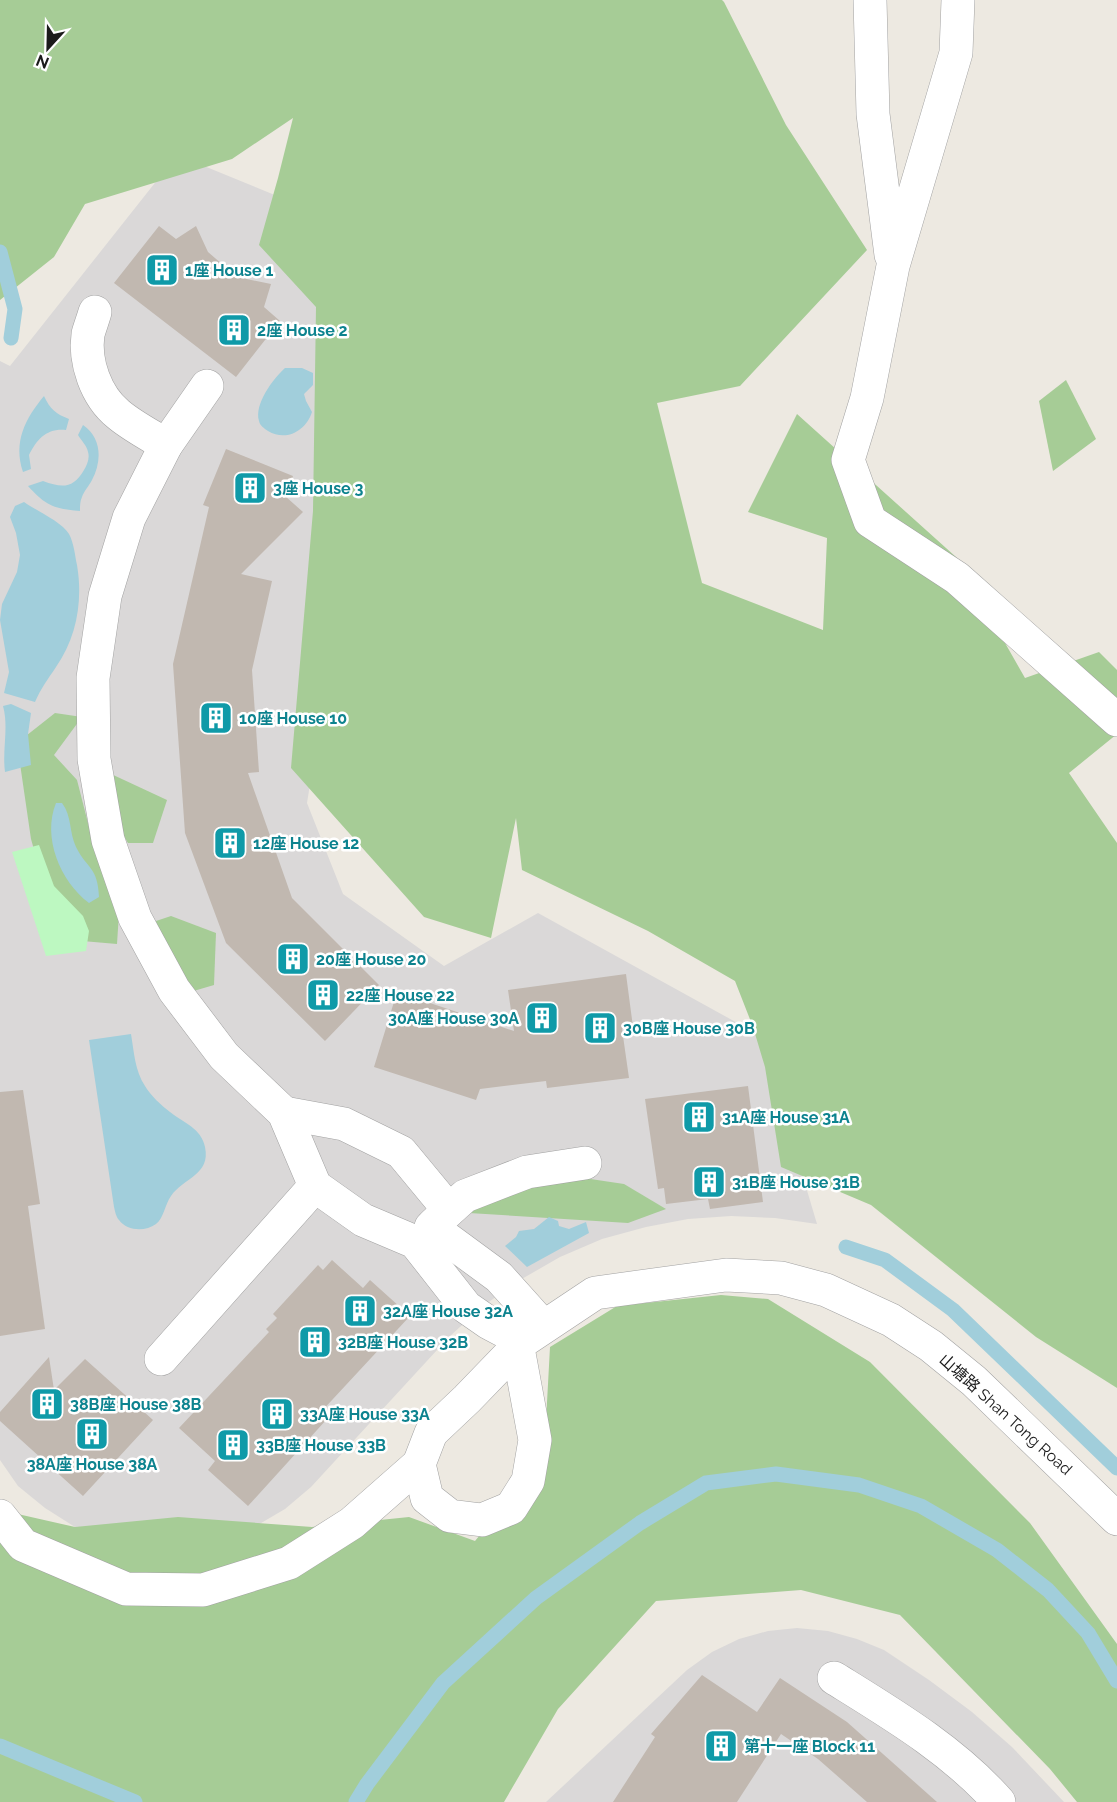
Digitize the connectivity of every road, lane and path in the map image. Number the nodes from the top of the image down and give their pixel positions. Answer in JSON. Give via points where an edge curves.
{"nodes":[{"id":1,"x":870,"y":0,"type":"edge"},
{"id":2,"x":958,"y":0,"type":"edge"},
{"id":3,"x":892,"y":266,"type":"junction"},
{"id":4,"x":95,"y":312,"type":"dead end"},
{"id":5,"x":207,"y":386,"type":"dead end"},
{"id":6,"x":166,"y":445,"type":"junction"},
{"id":7,"x":1117,"y":720,"type":"edge"},
{"id":8,"x":284,"y":1113,"type":"junction"},
{"id":9,"x":585,"y":1163,"type":"dead end"},
{"id":10,"x":315,"y":1186,"type":"junction"},
{"id":11,"x":432,"y":1226,"type":"junction"},
{"id":12,"x":528,"y":1338,"type":"junction"},
{"id":13,"x":161,"y":1359,"type":"dead end"},
{"id":14,"x":419,"y":1464,"type":"junction"},
{"id":15,"x":0,"y":1516,"type":"edge"},
{"id":16,"x":1117,"y":1519,"type":"edge"},
{"id":17,"x":834,"y":1678,"type":"dead end"},
{"id":18,"x":999,"y":1802,"type":"edge"}],
"edges":[{"from":1,"to":3,"type":"street","via":[[873,114]]},
{"from":2,"to":3,"type":"street","via":[[956,53]]},
{"from":3,"to":7,"type":"street","via":[[867,398],[848,460],[870,521],[957,578]]},
{"from":4,"to":6,"type":"street","via":[[88,335],[88,359],[95,382],[118,414]]},
{"from":5,"to":6,"type":"street"},
{"from":6,"to":8,"type":"street","via":[[129,518],[105,596],[93,678],[94,759],[106,829],[135,918],[174,990],[224,1056]]},
{"from":8,"to":10,"type":"street"},
{"from":8,"to":11,"type":"street","via":[[344,1124],[401,1152]]},
{"from":9,"to":11,"type":"street","via":[[527,1172],[465,1196]]},
{"from":10,"to":11,"type":"street","via":[[363,1220]]},
{"from":10,"to":13,"type":"street"},
{"from":11,"to":12,"type":"street","via":[[499,1276]]},
{"from":11,"to":12,"type":"street","via":[[466,1307],[489,1323]]},
{"from":12,"to":14,"type":"street","name":"山塘路 Shan Tong Road","via":[[431,1433]]},
{"from":12,"to":14,"type":"street","via":[[536,1440],[528,1481],[511,1508],[482,1520],[450,1516],[427,1498]]},
{"from":12,"to":16,"type":"street","name":"山塘路 Shan Tong Road","via":[[595,1293],[726,1275],[781,1278],[826,1290],[891,1320],[931,1346],[974,1381]]},
{"from":14,"to":15,"type":"street","via":[[352,1523],[289,1563],[203,1590],[126,1589],[23,1545]]},
{"from":17,"to":18,"type":"street","via":[[915,1728]]}]}
